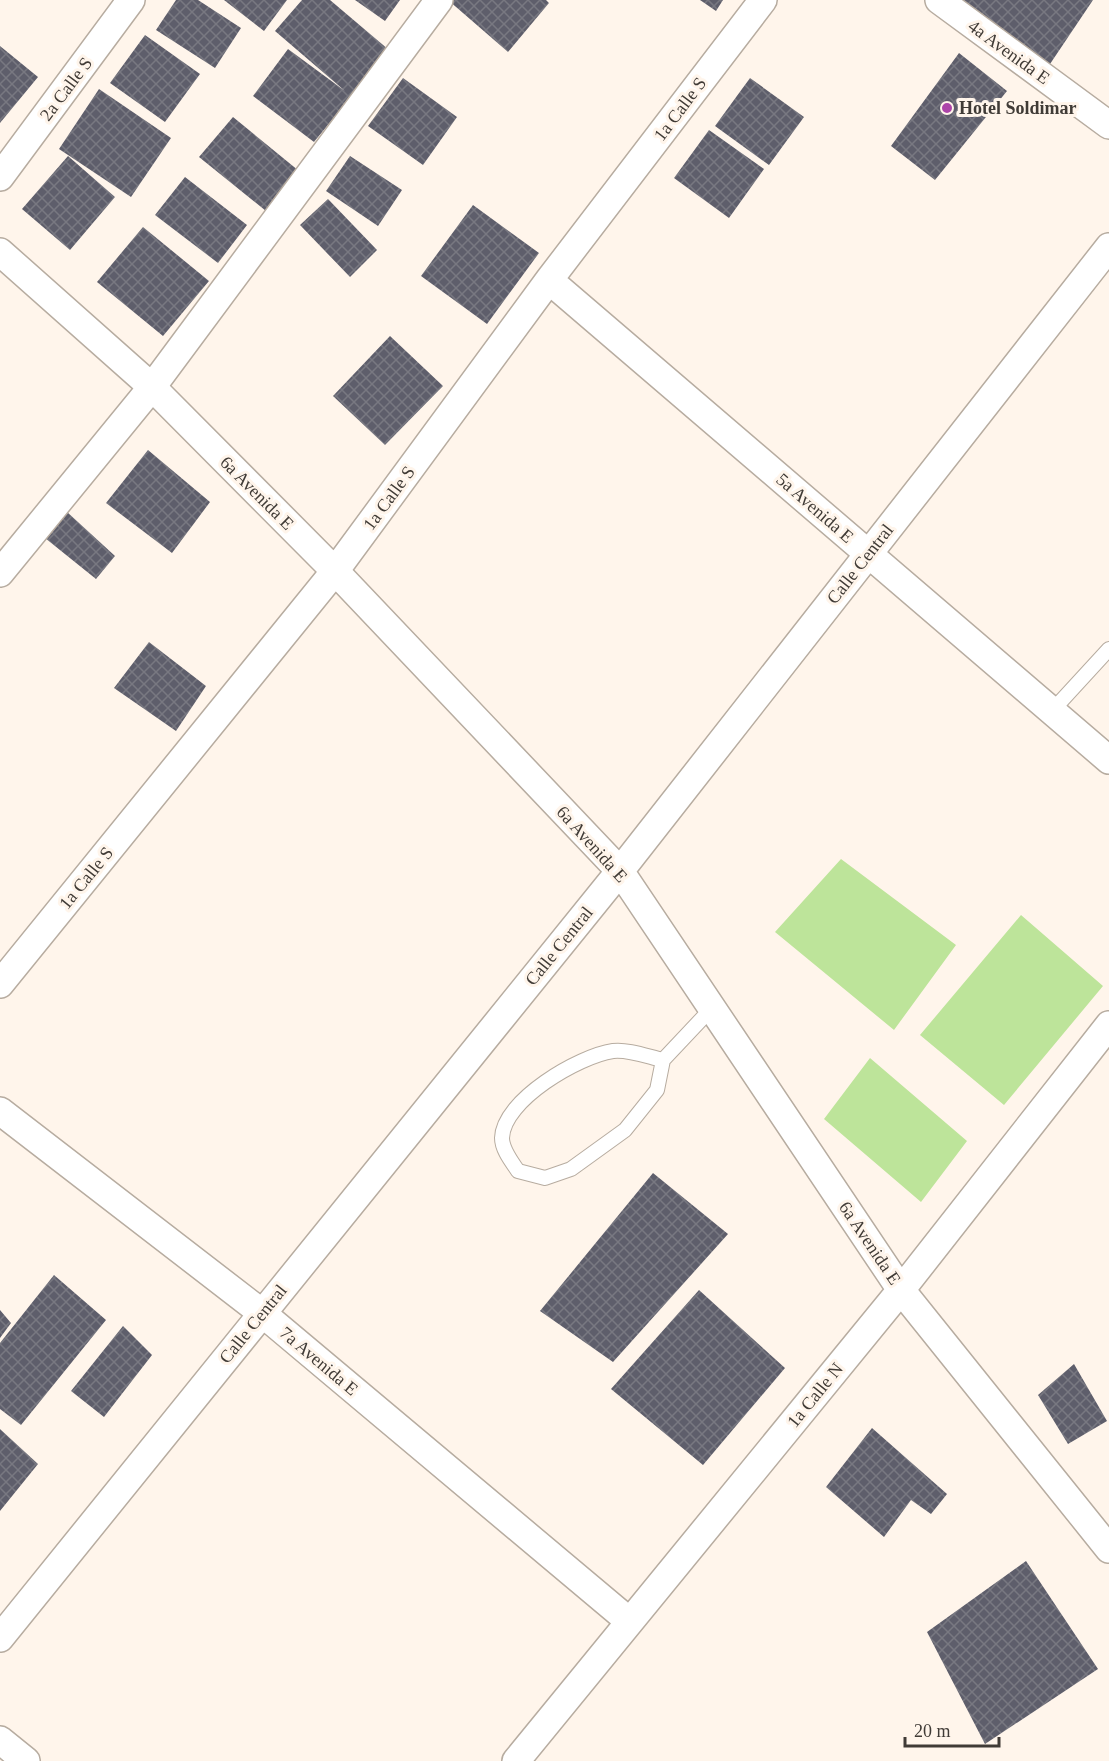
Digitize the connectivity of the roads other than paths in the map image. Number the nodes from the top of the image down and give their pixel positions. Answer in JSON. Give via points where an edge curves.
{"nodes":[{"id":1,"x":131,"y":0,"type":"edge"},
{"id":2,"x":438,"y":0,"type":"edge"},
{"id":3,"x":763,"y":0,"type":"edge"},
{"id":4,"x":939,"y":0,"type":"edge"},
{"id":5,"x":1109,"y":125,"type":"edge"},
{"id":6,"x":0,"y":177,"type":"edge"},
{"id":7,"x":1109,"y":247,"type":"edge"},
{"id":8,"x":0,"y":252,"type":"edge"},
{"id":9,"x":549,"y":280,"type":"junction"},
{"id":10,"x":152,"y":387,"type":"junction"},
{"id":11,"x":868,"y":554,"type":"junction"},
{"id":12,"x":335,"y":571,"type":"junction"},
{"id":13,"x":0,"y":573,"type":"edge"},
{"id":14,"x":1109,"y":649,"type":"edge"},
{"id":15,"x":1052,"y":711,"type":"junction"},
{"id":16,"x":1109,"y":760,"type":"edge"},
{"id":17,"x":620,"y":871,"type":"junction"},
{"id":18,"x":0,"y":984,"type":"edge"},
{"id":19,"x":712,"y":1008,"type":"junction"},
{"id":20,"x":1109,"y":1025,"type":"edge"},
{"id":21,"x":663,"y":1060,"type":"junction"},
{"id":22,"x":0,"y":1111,"type":"edge"},
{"id":23,"x":901,"y":1290,"type":"junction"},
{"id":24,"x":262,"y":1313,"type":"junction"},
{"id":25,"x":1109,"y":1549,"type":"edge"},
{"id":26,"x":629,"y":1621,"type":"junction"},
{"id":27,"x":0,"y":1638,"type":"edge"},
{"id":28,"x":0,"y":1740,"type":"edge"},
{"id":29,"x":26,"y":1761,"type":"edge"},
{"id":30,"x":516,"y":1761,"type":"edge"}],
"edges":[{"from":1,"to":6,"type":"street","name":"2a Calle S"},
{"from":2,"to":10,"type":"street"},
{"from":3,"to":9,"type":"street","name":"1a Calle S"},
{"from":4,"to":5,"type":"street","name":"4a Avenida E"},
{"from":7,"to":11,"type":"street","name":"Calle Central"},
{"from":8,"to":10,"type":"street","name":"6a Avenida E"},
{"from":9,"to":11,"type":"street","name":"5a Avenida E"},
{"from":9,"to":12,"type":"street","name":"1a Calle S"},
{"from":10,"to":12,"type":"street","name":"6a Avenida E"},
{"from":10,"to":13,"type":"street"},
{"from":11,"to":15,"type":"street","name":"5a Avenida E"},
{"from":11,"to":17,"type":"street","name":"Calle Central"},
{"from":12,"to":17,"type":"street","name":"6a Avenida E"},
{"from":12,"to":18,"type":"street","name":"1a Calle S"},
{"from":14,"to":15,"type":"lane"},
{"from":15,"to":16,"type":"street","name":"5a Avenida E"},
{"from":17,"to":19,"type":"street","name":"6a Avenida E"},
{"from":17,"to":24,"type":"street","name":"Calle Central"},
{"from":19,"to":21,"type":"lane"},
{"from":19,"to":23,"type":"street","name":"6a Avenida E"},
{"from":20,"to":23,"type":"street","name":"1a Calle N"},
{"from":21,"to":21,"type":"lane","via":[[657,1090],[625,1130],[571,1169],[545,1178],[518,1171],[507,1155],[502,1138],[511,1114],[559,1070],[614,1051]]},
{"from":22,"to":24,"type":"street","name":"7a Avenida E"},
{"from":23,"to":25,"type":"street","name":"6a Avenida E"},
{"from":23,"to":26,"type":"street","name":"1a Calle N"},
{"from":24,"to":26,"type":"street","name":"7a Avenida E"},
{"from":24,"to":27,"type":"street","name":"Calle Central"},
{"from":26,"to":30,"type":"street","name":"1a Calle N"},
{"from":28,"to":29,"type":"street"}]}
